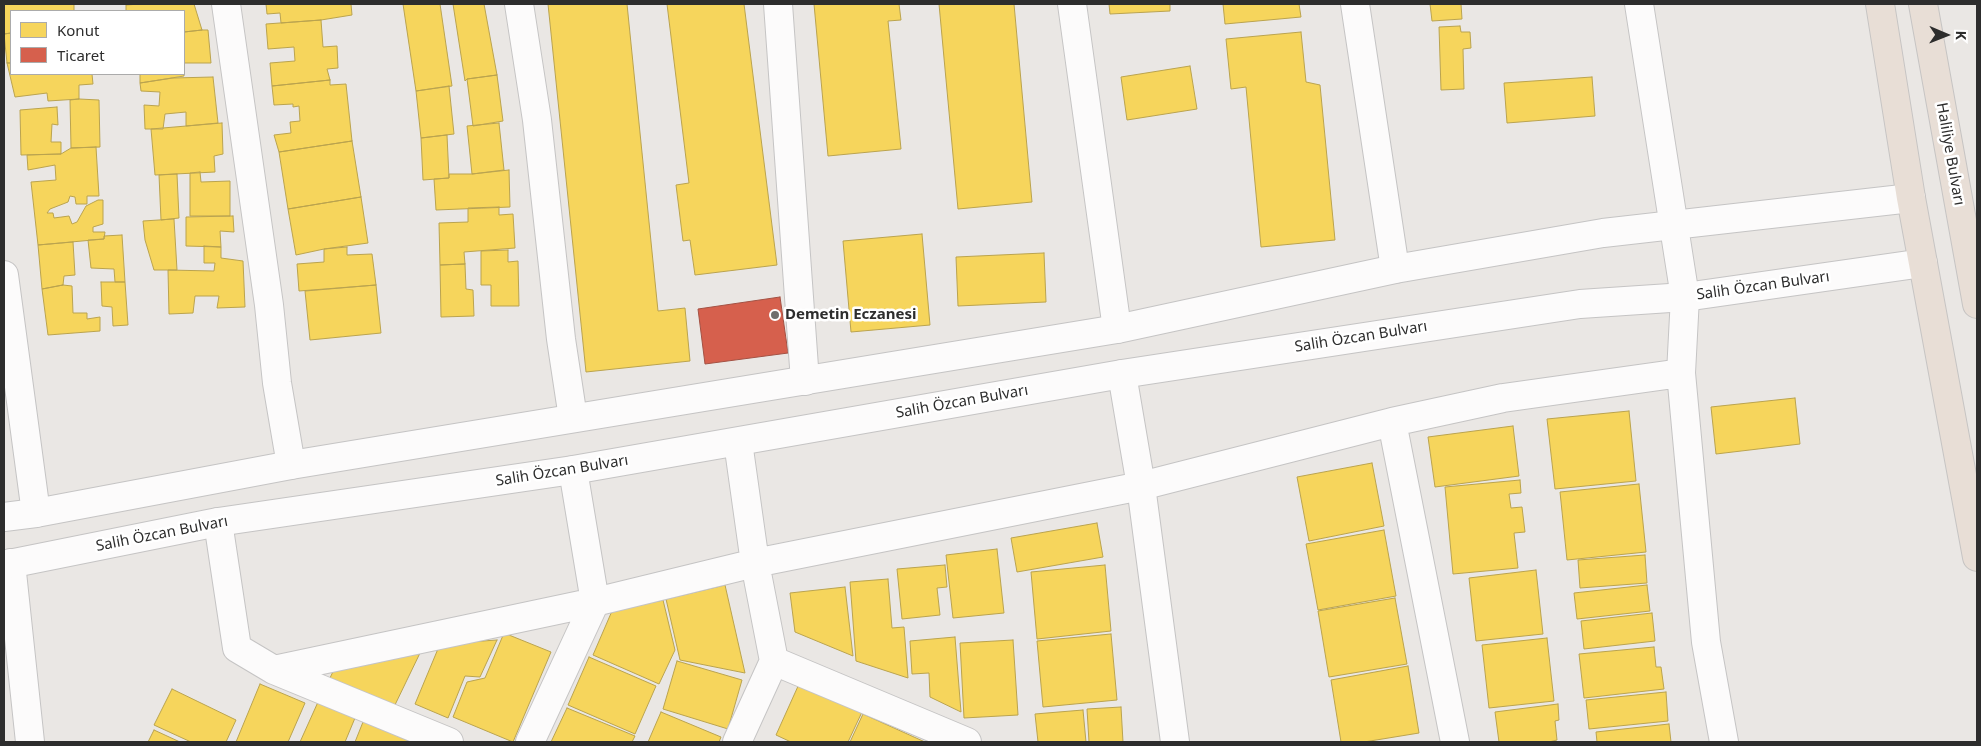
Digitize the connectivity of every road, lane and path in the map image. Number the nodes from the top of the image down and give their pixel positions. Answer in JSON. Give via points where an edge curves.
{"nodes":[{"id":1,"x":226,"y":4,"type":"edge"},
{"id":2,"x":519,"y":4,"type":"edge"},
{"id":3,"x":778,"y":4,"type":"edge"},
{"id":4,"x":1072,"y":4,"type":"edge"},
{"id":5,"x":1355,"y":4,"type":"edge"},
{"id":6,"x":1639,"y":4,"type":"edge"},
{"id":7,"x":1880,"y":4,"type":"edge"},
{"id":8,"x":1924,"y":4,"type":"edge"},
{"id":9,"x":1911,"y":198,"type":"junction"},
{"id":10,"x":1674,"y":224,"type":"junction"},
{"id":11,"x":1923,"y":263,"type":"junction"},
{"id":12,"x":1395,"y":269,"type":"junction"},
{"id":13,"x":4,"y":275,"type":"edge"},
{"id":14,"x":1685,"y":297,"type":"junction"},
{"id":15,"x":1977,"y":304,"type":"edge"},
{"id":16,"x":1117,"y":329,"type":"junction"},
{"id":17,"x":1681,"y":373,"type":"junction"},
{"id":18,"x":1122,"y":374,"type":"junction"},
{"id":19,"x":805,"y":381,"type":"junction"},
{"id":20,"x":573,"y":418,"type":"junction"},
{"id":21,"x":1392,"y":422,"type":"junction"},
{"id":22,"x":738,"y":442,"type":"junction"},
{"id":23,"x":291,"y":465,"type":"junction"},
{"id":24,"x":573,"y":470,"type":"junction"},
{"id":25,"x":1141,"y":486,"type":"junction"},
{"id":26,"x":36,"y":513,"type":"junction"},
{"id":27,"x":4,"y":517,"type":"edge"},
{"id":28,"x":218,"y":522,"type":"junction"},
{"id":29,"x":1977,"y":557,"type":"edge"},
{"id":30,"x":756,"y":563,"type":"junction"},
{"id":31,"x":8,"y":564,"type":"edge"},
{"id":32,"x":595,"y":602,"type":"junction"},
{"id":33,"x":774,"y":661,"type":"junction"},
{"id":34,"x":274,"y":670,"type":"junction"},
{"id":35,"x":953,"y":740,"type":"edge"},
{"id":36,"x":30,"y":742,"type":"edge"},
{"id":37,"x":449,"y":742,"type":"edge"},
{"id":38,"x":530,"y":742,"type":"edge"},
{"id":39,"x":737,"y":742,"type":"edge"},
{"id":40,"x":1175,"y":742,"type":"edge"},
{"id":41,"x":1455,"y":742,"type":"edge"},
{"id":42,"x":1724,"y":742,"type":"edge"}],
"edges":[{"from":1,"to":23,"type":"street"},
{"from":2,"to":20,"type":"street","via":[[537,120]]},
{"from":3,"to":19,"type":"street"},
{"from":4,"to":16,"type":"street"},
{"from":5,"to":12,"type":"street"},
{"from":6,"to":10,"type":"street"},
{"from":7,"to":9,"type":"highway"},
{"from":8,"to":15,"type":"highway","name":"Haliliye Bulvarı"},
{"from":9,"to":10,"type":"street"},
{"from":9,"to":11,"type":"highway"},
{"from":10,"to":12,"type":"street","via":[[1602,233]]},
{"from":10,"to":14,"type":"street"},
{"from":11,"to":14,"type":"street","name":"Salih Özcan Bulvarı"},
{"from":11,"to":29,"type":"highway"},
{"from":12,"to":16,"type":"street"},
{"from":13,"to":26,"type":"street"},
{"from":14,"to":17,"type":"street"},
{"from":14,"to":18,"type":"street","name":"Salih Özcan Bulvarı","via":[[1580,304]]},
{"from":16,"to":19,"type":"street"},
{"from":17,"to":21,"type":"street","via":[[1503,398]]},
{"from":17,"to":42,"type":"street","via":[[1706,642]]},
{"from":18,"to":22,"type":"street","name":"Salih Özcan Bulvarı"},
{"from":18,"to":25,"type":"street"},
{"from":19,"to":20,"type":"street"},
{"from":20,"to":23,"type":"street"},
{"from":21,"to":25,"type":"street"},
{"from":21,"to":41,"type":"street"},
{"from":22,"to":24,"type":"street","name":"Salih Özcan Bulvarı"},
{"from":22,"to":30,"type":"street"},
{"from":23,"to":26,"type":"street"},
{"from":24,"to":28,"type":"street","name":"Salih Özcan Bulvarı"},
{"from":24,"to":32,"type":"street"},
{"from":25,"to":30,"type":"street"},
{"from":25,"to":40,"type":"street"},
{"from":26,"to":27,"type":"street"},
{"from":28,"to":31,"type":"street","name":"Salih Özcan Bulvarı"},
{"from":28,"to":34,"type":"street","via":[[237,648]]},
{"from":30,"to":32,"type":"street"},
{"from":30,"to":33,"type":"street"},
{"from":31,"to":36,"type":"street"},
{"from":32,"to":34,"type":"street"},
{"from":32,"to":38,"type":"street"},
{"from":33,"to":35,"type":"street"},
{"from":33,"to":39,"type":"street"},
{"from":34,"to":37,"type":"street"}]}
